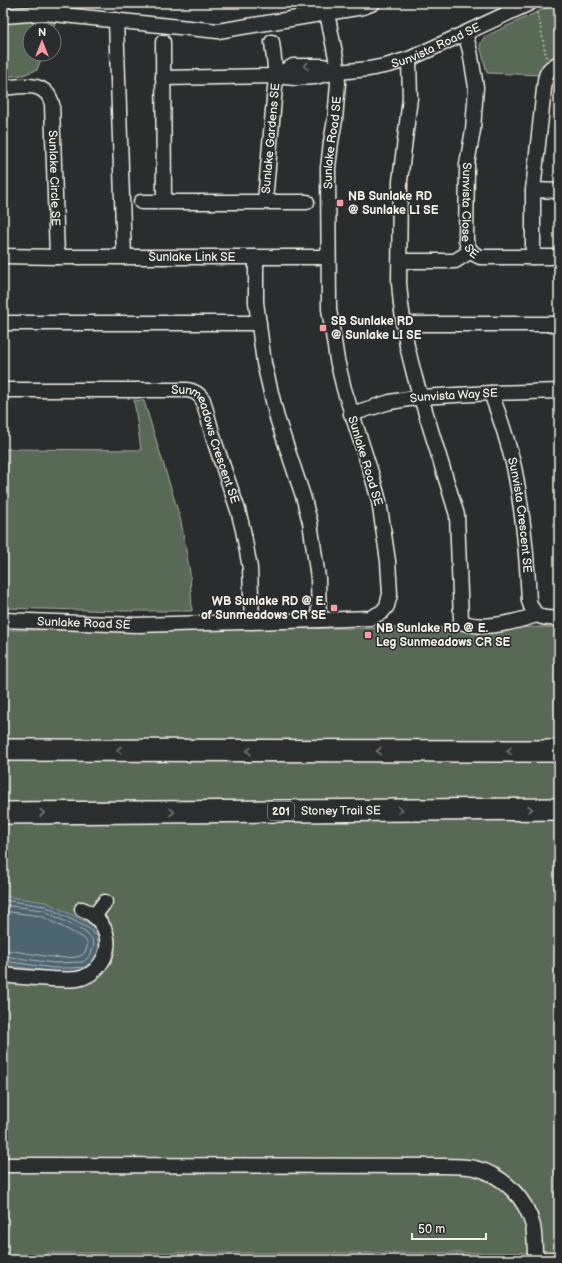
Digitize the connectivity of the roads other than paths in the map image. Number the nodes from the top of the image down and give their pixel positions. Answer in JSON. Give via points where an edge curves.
{"nodes":[{"id":1,"x":373,"y":3,"type":"edge"},
{"id":2,"x":533,"y":6,"type":"edge"},
{"id":3,"x":326,"y":8,"type":"edge"},
{"id":4,"x":3,"y":16,"type":"edge"},
{"id":5,"x":116,"y":20,"type":"junction"},
{"id":6,"x":465,"y":33,"type":"junction"},
{"id":7,"x":163,"y":42,"type":"dead end"},
{"id":8,"x":272,"y":42,"type":"dead end"},
{"id":9,"x":408,"y":59,"type":"junction"},
{"id":10,"x":555,"y":65,"type":"edge"},
{"id":11,"x":338,"y":72,"type":"junction"},
{"id":12,"x":276,"y":76,"type":"junction"},
{"id":13,"x":163,"y":78,"type":"junction"},
{"id":14,"x":3,"y":88,"type":"edge"},
{"id":15,"x":533,"y":190,"type":"junction"},
{"id":16,"x":559,"y":191,"type":"edge"},
{"id":17,"x":164,"y":201,"type":"junction"},
{"id":18,"x":266,"y":201,"type":"junction"},
{"id":19,"x":141,"y":202,"type":"dead end"},
{"id":20,"x":307,"y":202,"type":"dead end"},
{"id":21,"x":471,"y":251,"type":"junction"},
{"id":22,"x":3,"y":256,"type":"edge"},
{"id":23,"x":57,"y":257,"type":"junction"},
{"id":24,"x":124,"y":257,"type":"junction"},
{"id":25,"x":256,"y":257,"type":"junction"},
{"id":26,"x":328,"y":257,"type":"junction"},
{"id":27,"x":533,"y":257,"type":"junction"},
{"id":28,"x":559,"y":257,"type":"edge"},
{"id":29,"x":400,"y":262,"type":"junction"},
{"id":30,"x":3,"y":323,"type":"edge"},
{"id":31,"x":259,"y":324,"type":"junction"},
{"id":32,"x":403,"y":324,"type":"junction"},
{"id":33,"x":559,"y":324,"type":"edge"},
{"id":34,"x":3,"y":390,"type":"edge"},
{"id":35,"x":559,"y":391,"type":"edge"},
{"id":36,"x":491,"y":393,"type":"junction"},
{"id":37,"x":421,"y":397,"type":"junction"},
{"id":38,"x":351,"y":414,"type":"junction"},
{"id":39,"x":537,"y":615,"type":"junction"},
{"id":40,"x":559,"y":618,"type":"edge"},
{"id":41,"x":3,"y":620,"type":"edge"},
{"id":42,"x":319,"y":620,"type":"junction"},
{"id":43,"x":252,"y":622,"type":"junction"},
{"id":44,"x":3,"y":750,"type":"edge"},
{"id":45,"x":555,"y":751,"type":"edge"},
{"id":46,"x":559,"y":809,"type":"edge"},
{"id":47,"x":3,"y":813,"type":"edge"},
{"id":48,"x":105,"y":902,"type":"dead end"},
{"id":49,"x":3,"y":975,"type":"edge"},
{"id":50,"x":3,"y":1165,"type":"edge"},
{"id":51,"x":535,"y":1258,"type":"edge"},
{"id":52,"x":559,"y":1259,"type":"edge"}],
"edges":[{"from":1,"to":3,"type":"street","via":[[363,7]]},
{"from":2,"to":6,"type":"street","name":"Sunvista Road SE"},
{"from":3,"to":5,"type":"street","via":[[218,31]]},
{"from":3,"to":11,"type":"street","name":"Sunlake Road SE"},
{"from":4,"to":5,"type":"street","via":[[44,13]]},
{"from":5,"to":24,"type":"street"},
{"from":6,"to":9,"type":"street","name":"Sunvista Road SE"},
{"from":6,"to":21,"type":"street","name":"Sunvista Close SE","via":[[476,87],[466,181],[466,240]]},
{"from":7,"to":13,"type":"street"},
{"from":8,"to":12,"type":"street","name":"Sunlake Gardens SE"},
{"from":9,"to":11,"type":"street","name":"Sunvista Road SE","via":[[369,69]]},
{"from":9,"to":29,"type":"street","via":[[410,98],[400,181]]},
{"from":10,"to":15,"type":"street","via":[[547,72],[545,80]]},
{"from":11,"to":12,"type":"street","name":"Sunlake Gardens SE","via":[[315,77]]},
{"from":11,"to":26,"type":"street","name":"Sunlake Road SE","via":[[338,96],[328,168]]},
{"from":12,"to":13,"type":"street","name":"Sunlake Gardens SE"},
{"from":12,"to":18,"type":"street","name":"Sunlake Gardens SE"},
{"from":13,"to":17,"type":"street"},
{"from":14,"to":23,"type":"street","name":"Sunlake Circle SE","via":[[35,86],[45,91],[51,99]]},
{"from":15,"to":16,"type":"street"},
{"from":15,"to":27,"type":"street"},
{"from":17,"to":18,"type":"street","name":"Sunlake Gardens SE"},
{"from":17,"to":19,"type":"street","name":"Sunlake Gardens SE"},
{"from":18,"to":20,"type":"street","name":"Sunlake Gardens SE"},
{"from":21,"to":27,"type":"street","name":"Sunvista Close SE","via":[[480,257]]},
{"from":21,"to":29,"type":"street","via":[[455,262]]},
{"from":22,"to":23,"type":"street"},
{"from":23,"to":24,"type":"street","name":"Sunlake Link SE"},
{"from":24,"to":25,"type":"street","name":"Sunlake Link SE"},
{"from":25,"to":26,"type":"street","name":"Sunlake Link SE"},
{"from":25,"to":31,"type":"street","via":[[256,302]]},
{"from":26,"to":38,"type":"street","name":"Sunlake Road SE","via":[[329,309],[333,338]]},
{"from":27,"to":28,"type":"street","name":"Sunvista Close SE"},
{"from":29,"to":32,"type":"street"},
{"from":30,"to":31,"type":"street"},
{"from":31,"to":42,"type":"street","via":[[264,362],[277,418],[310,522],[318,578]]},
{"from":32,"to":33,"type":"street"},
{"from":32,"to":37,"type":"street"},
{"from":34,"to":43,"type":"street","name":"Sunmeadows Crescent SE","via":[[187,390],[200,396],[238,510],[248,550]]},
{"from":35,"to":36,"type":"street","name":"Sunvista Way SE"},
{"from":36,"to":37,"type":"street","name":"Sunvista Way SE"},
{"from":36,"to":39,"type":"street","name":"Sunvista Crescent SE","via":[[514,466],[527,557],[529,601]]},
{"from":37,"to":38,"type":"street","name":"Sunvista Way SE","via":[[390,402]]},
{"from":37,"to":39,"type":"street","via":[[457,515],[461,620],[471,626],[510,623]]},
{"from":38,"to":42,"type":"street","name":"Sunlake Road SE","via":[[379,501],[388,561],[390,600],[382,612],[370,618]]},
{"from":39,"to":40,"type":"street","via":[[544,618]]},
{"from":41,"to":43,"type":"street","name":"Sunlake Road SE","via":[[138,624]]},
{"from":42,"to":43,"type":"street","name":"Sunlake Road SE"},
{"from":45,"to":44,"type":"highway","one_way":true},
{"from":47,"to":46,"type":"highway","name":"Stoney Trail SE","number":"201","one_way":true},
{"from":48,"to":49,"type":"street","via":[[88,912],[101,923],[108,942],[103,960],[90,974],[79,979]]},
{"from":50,"to":51,"type":"street","via":[[470,1167],[499,1178],[520,1198],[533,1225]]},
{"from":51,"to":52,"type":"street"}]}
